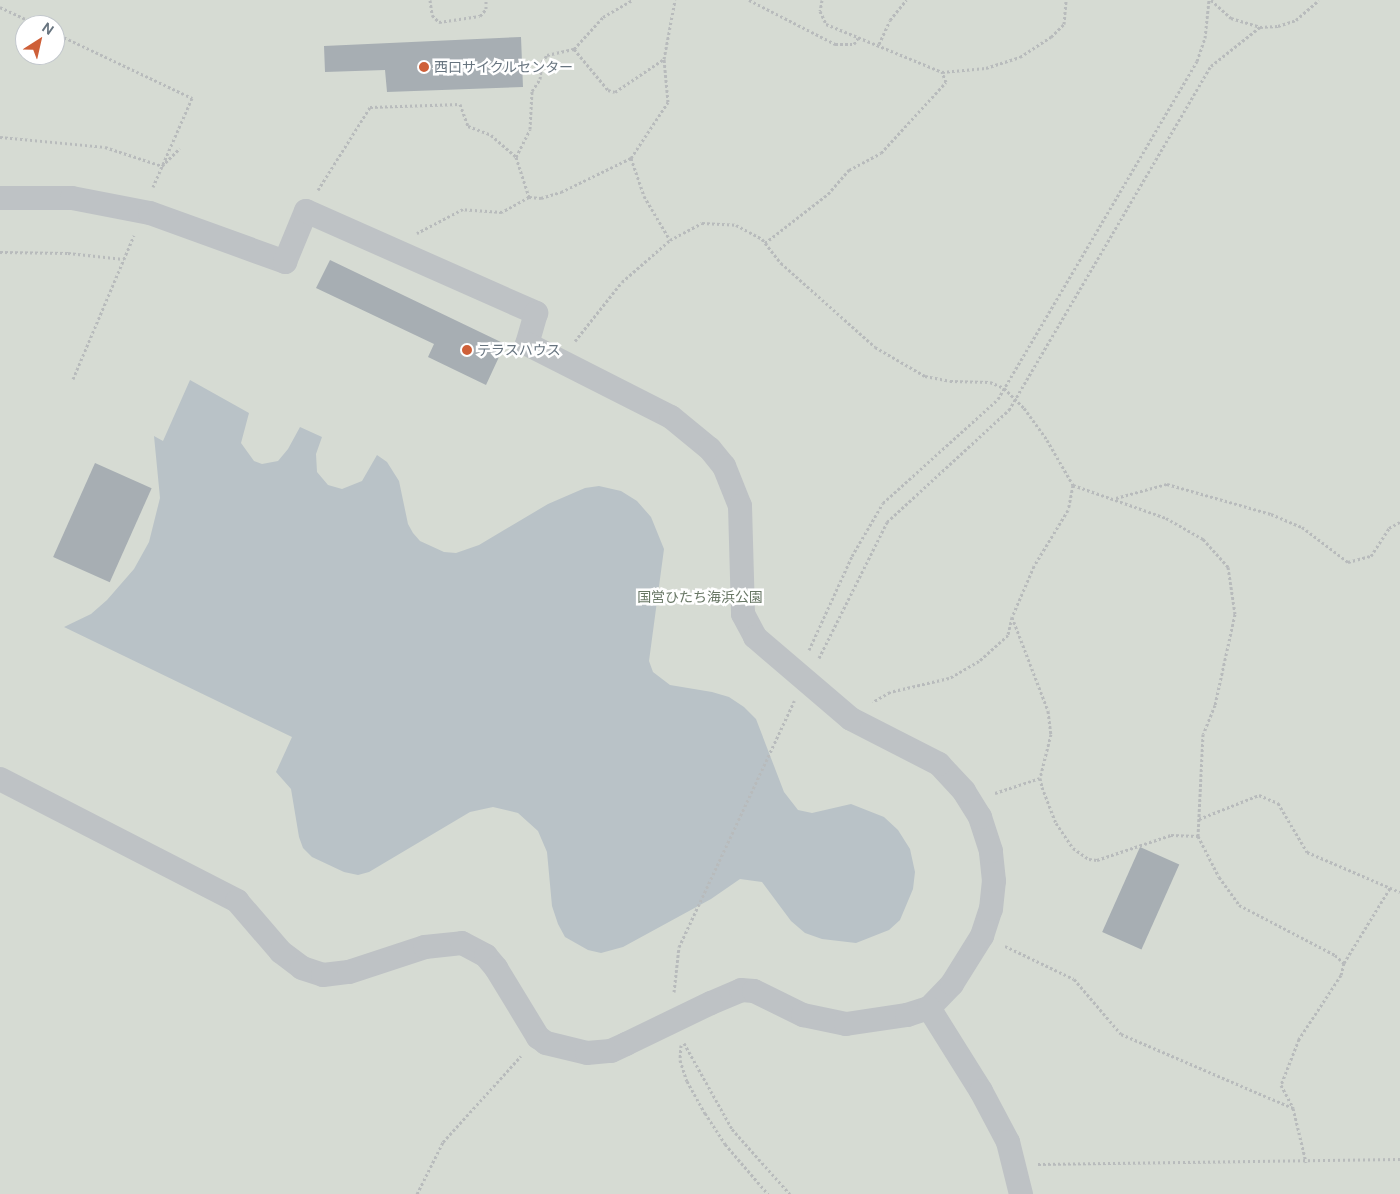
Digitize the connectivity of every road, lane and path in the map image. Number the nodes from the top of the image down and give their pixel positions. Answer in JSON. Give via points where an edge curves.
{"nodes":[{"id":1,"x":430,"y":0,"type":"edge"},
{"id":2,"x":486,"y":0,"type":"edge"},
{"id":3,"x":632,"y":0,"type":"edge"},
{"id":4,"x":675,"y":0,"type":"edge"},
{"id":5,"x":749,"y":0,"type":"edge"},
{"id":6,"x":822,"y":0,"type":"edge"},
{"id":7,"x":906,"y":0,"type":"edge"},
{"id":8,"x":1066,"y":0,"type":"edge"},
{"id":9,"x":1210,"y":0,"type":"edge"},
{"id":10,"x":1319,"y":0,"type":"edge"},
{"id":11,"x":0,"y":7,"type":"edge"},
{"id":12,"x":17,"y":15,"type":"edge"},
{"id":13,"x":1260,"y":27,"type":"junction"},
{"id":14,"x":65,"y":38,"type":"edge"},
{"id":15,"x":858,"y":38,"type":"junction"},
{"id":16,"x":879,"y":44,"type":"junction"},
{"id":17,"x":574,"y":50,"type":"junction"},
{"id":18,"x":664,"y":59,"type":"junction"},
{"id":19,"x":942,"y":72,"type":"junction"},
{"id":20,"x":0,"y":137,"type":"edge"},
{"id":21,"x":180,"y":148,"type":"dead end"},
{"id":22,"x":516,"y":157,"type":"junction"},
{"id":23,"x":631,"y":158,"type":"junction"},
{"id":24,"x":162,"y":166,"type":"junction"},
{"id":25,"x":318,"y":191,"type":"dead end"},
{"id":26,"x":529,"y":197,"type":"junction"},
{"id":27,"x":0,"y":198,"type":"edge"},
{"id":28,"x":142,"y":213,"type":"junction"},
{"id":29,"x":414,"y":236,"type":"dead end"},
{"id":30,"x":670,"y":240,"type":"junction"},
{"id":31,"x":765,"y":242,"type":"junction"},
{"id":32,"x":0,"y":252,"type":"edge"},
{"id":33,"x":124,"y":259,"type":"junction"},
{"id":34,"x":574,"y":343,"type":"dead end"},
{"id":35,"x":73,"y":380,"type":"dead end"},
{"id":36,"x":1004,"y":388,"type":"junction"},
{"id":37,"x":1016,"y":400,"type":"junction"},
{"id":38,"x":1073,"y":485,"type":"junction"},
{"id":39,"x":1115,"y":498,"type":"junction"},
{"id":40,"x":1400,"y":522,"type":"edge"},
{"id":41,"x":1012,"y":617,"type":"junction"},
{"id":42,"x":806,"y":659,"type":"dead end"},
{"id":43,"x":816,"y":662,"type":"dead end"},
{"id":44,"x":790,"y":713,"type":"dead end"},
{"id":45,"x":858,"y":723,"type":"junction"},
{"id":46,"x":0,"y":778,"type":"edge"},
{"id":47,"x":1040,"y":778,"type":"junction"},
{"id":48,"x":994,"y":794,"type":"dead end"},
{"id":49,"x":1199,"y":818,"type":"junction"},
{"id":50,"x":1198,"y":836,"type":"junction"},
{"id":51,"x":1390,"y":888,"type":"junction"},
{"id":52,"x":1400,"y":892,"type":"edge"},
{"id":53,"x":982,"y":936,"type":"junction"},
{"id":54,"x":1344,"y":964,"type":"junction"},
{"id":55,"x":675,"y":984,"type":"dead end"},
{"id":56,"x":929,"y":1008,"type":"junction"},
{"id":57,"x":538,"y":1037,"type":"junction"},
{"id":58,"x":1293,"y":1108,"type":"junction"},
{"id":59,"x":1400,"y":1160,"type":"edge"},
{"id":60,"x":1306,"y":1162,"type":"junction"},
{"id":61,"x":1015,"y":1165,"type":"junction"},
{"id":62,"x":418,"y":1194,"type":"edge"},
{"id":63,"x":768,"y":1194,"type":"edge"},
{"id":64,"x":790,"y":1194,"type":"edge"},
{"id":65,"x":1021,"y":1194,"type":"edge"}],
"edges":[{"from":1,"to":2,"type":"path","via":[[432,15],[439,22],[480,16],[486,9]]},
{"from":3,"to":17,"type":"path","via":[[604,17]]},
{"from":4,"to":18,"type":"path"},
{"from":5,"to":15,"type":"path","via":[[835,44],[854,44]]},
{"from":6,"to":15,"type":"path","via":[[820,11],[826,24]]},
{"from":7,"to":16,"type":"path","via":[[890,20]]},
{"from":8,"to":19,"type":"path","via":[[1064,24],[1051,37],[1020,57],[986,68]]},
{"from":9,"to":13,"type":"path","via":[[1231,18]]},
{"from":9,"to":36,"type":"path","via":[[1197,61]]},
{"from":10,"to":13,"type":"path","via":[[1296,20]]},
{"from":11,"to":12,"type":"path"},
{"from":13,"to":37,"type":"path","via":[[1211,66]]},
{"from":14,"to":24,"type":"path","via":[[192,98]]},
{"from":15,"to":16,"type":"path"},
{"from":16,"to":19,"type":"path","via":[[892,53]]},
{"from":17,"to":18,"type":"path","via":[[608,90],[615,92]]},
{"from":17,"to":22,"type":"path","via":[[547,55],[542,62],[540,79],[532,91],[530,128]]},
{"from":18,"to":23,"type":"path","via":[[668,102]]},
{"from":19,"to":31,"type":"path","via":[[946,82],[881,153],[849,170],[828,194]]},
{"from":20,"to":24,"type":"path","via":[[105,147]]},
{"from":21,"to":24,"type":"path"},
{"from":22,"to":25,"type":"path","via":[[492,135],[468,126],[460,104],[370,107]]},
{"from":22,"to":26,"type":"path"},
{"from":23,"to":26,"type":"path","via":[[561,192],[541,198]]},
{"from":23,"to":30,"type":"path","via":[[644,196]]},
{"from":24,"to":28,"type":"path"},
{"from":26,"to":29,"type":"path","via":[[502,212],[463,209],[421,228]]},
{"from":27,"to":28,"type":"street","via":[[72,198]]},
{"from":28,"to":33,"type":"path"},
{"from":28,"to":45,"type":"street","bridge":true,"via":[[150,213],[285,262],[306,211],[536,313],[527,344],[671,417],[710,449],[724,466],[740,506],[743,614],[754,637]]},
{"from":30,"to":31,"type":"path","via":[[702,223],[736,225]]},
{"from":30,"to":34,"type":"path","via":[[622,282]]},
{"from":31,"to":36,"type":"path","via":[[781,263],[875,347],[925,376],[950,381],[990,382]]},
{"from":32,"to":33,"type":"path","via":[[68,253]]},
{"from":33,"to":35,"type":"path"},
{"from":36,"to":37,"type":"path"},
{"from":36,"to":42,"type":"path","via":[[993,405],[902,484],[879,509],[852,556]]},
{"from":37,"to":38,"type":"path","via":[[1048,440]]},
{"from":37,"to":43,"type":"path","via":[[887,522]]},
{"from":38,"to":39,"type":"path"},
{"from":38,"to":41,"type":"path","via":[[1068,510],[1034,566]]},
{"from":39,"to":40,"type":"path","via":[[1167,484],[1271,514],[1302,527],[1348,562],[1372,556],[1389,528]]},
{"from":39,"to":49,"type":"path","via":[[1166,518],[1203,540],[1228,567],[1235,614],[1215,705],[1203,734]]},
{"from":41,"to":45,"type":"path","via":[[1008,635],[979,662],[948,678],[877,698]]},
{"from":41,"to":47,"type":"path","via":[[1048,711],[1051,734]]},
{"from":44,"to":55,"type":"path","via":[[679,947]]},
{"from":45,"to":53,"type":"street","via":[[939,764],[964,791],[980,817],[990,851],[994,881],[991,909]]},
{"from":46,"to":57,"type":"street","via":[[237,901],[280,952],[302,968],[323,975],[349,972],[432,946],[462,943],[476,949],[496,968]]},
{"from":47,"to":48,"type":"path"},
{"from":47,"to":50,"type":"path","via":[[1056,823],[1074,848],[1089,858],[1110,858],[1171,834]]},
{"from":49,"to":50,"type":"path"},
{"from":49,"to":51,"type":"path","via":[[1259,795],[1278,803],[1307,852]]},
{"from":50,"to":54,"type":"path","via":[[1219,877],[1239,905],[1335,956]]},
{"from":51,"to":52,"type":"path"},
{"from":51,"to":54,"type":"path"},
{"from":53,"to":56,"type":"street","via":[[952,984]]},
{"from":53,"to":58,"type":"path","via":[[1074,979],[1122,1034]]},
{"from":54,"to":58,"type":"path","via":[[1341,975],[1299,1038],[1281,1085]]},
{"from":56,"to":57,"type":"street","bridge":true,"via":[[886,1020],[846,1024],[803,1015],[754,991],[741,990],[611,1051],[588,1053],[546,1043]]},
{"from":56,"to":61,"type":"street","via":[[982,1091],[1008,1142]]},
{"from":57,"to":62,"type":"path","via":[[443,1142]]},
{"from":58,"to":60,"type":"path"},
{"from":59,"to":60,"type":"path"},
{"from":60,"to":61,"type":"path"},
{"from":61,"to":65,"type":"street"},
{"from":63,"to":64,"type":"path","via":[[725,1144],[687,1081],[680,1060],[681,1039],[732,1129]]}]}
